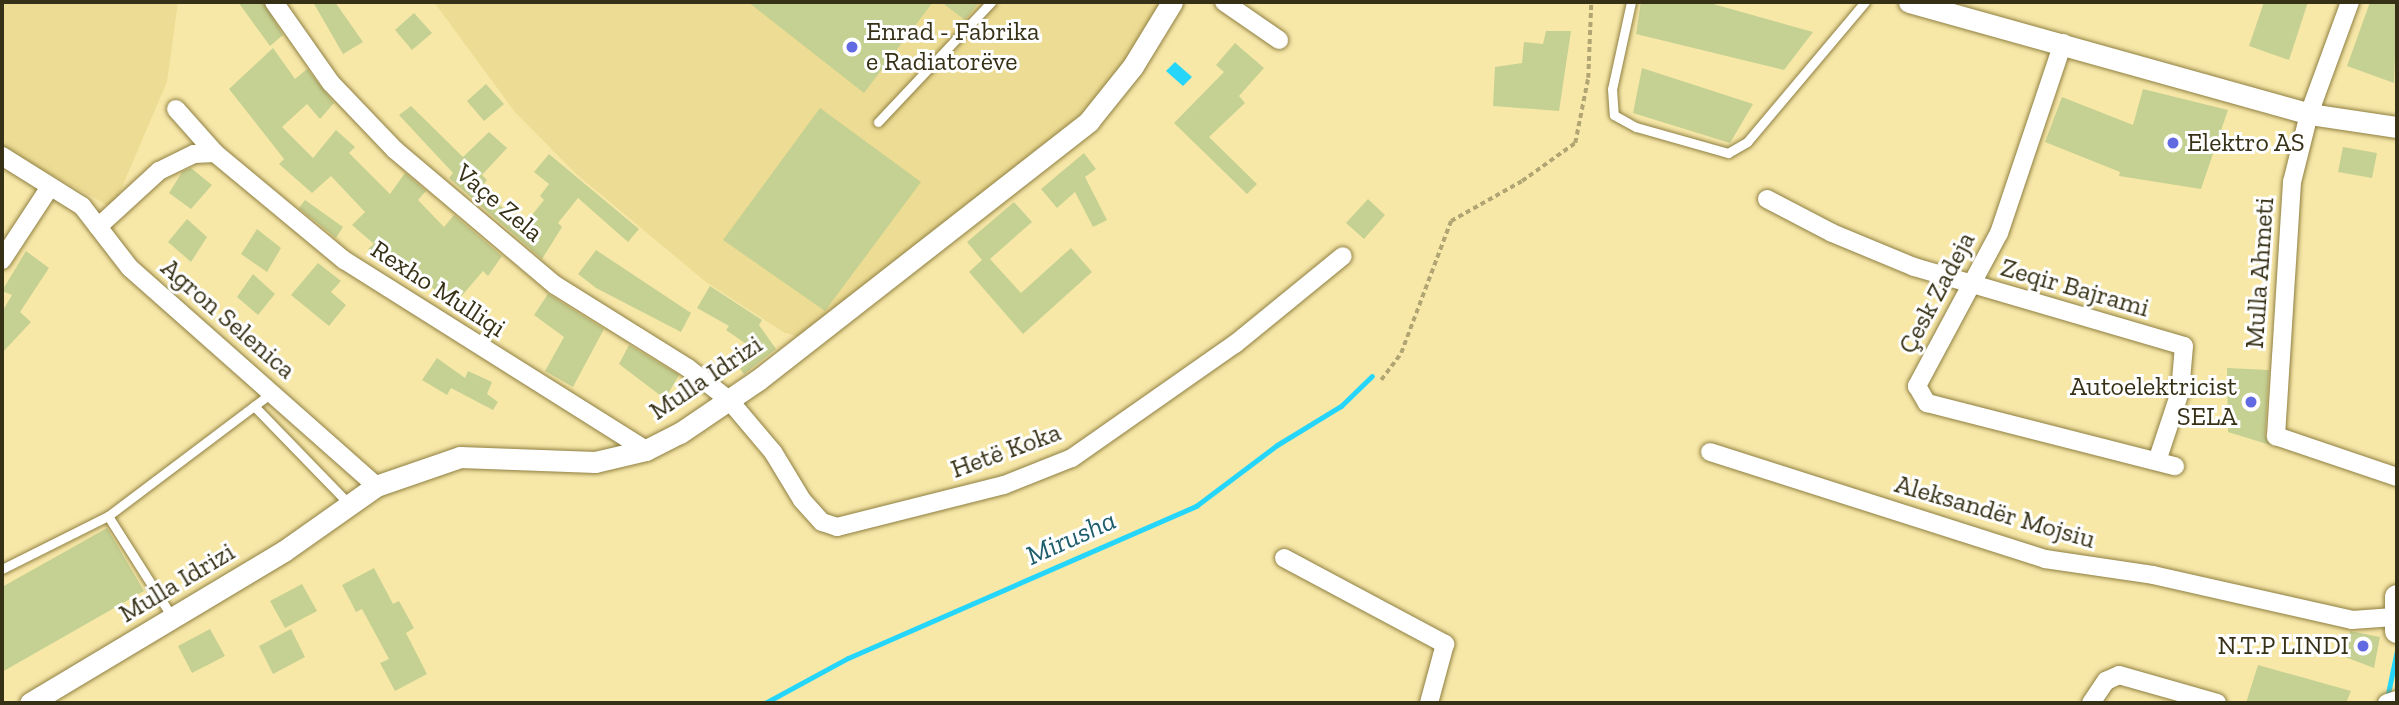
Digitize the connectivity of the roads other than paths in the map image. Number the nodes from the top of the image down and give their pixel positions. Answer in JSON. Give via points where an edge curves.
{"nodes":[{"id":1,"x":274,"y":2,"type":"edge"},
{"id":2,"x":991,"y":2,"type":"edge"},
{"id":3,"x":1172,"y":2,"type":"edge"},
{"id":4,"x":1224,"y":2,"type":"edge"},
{"id":5,"x":1631,"y":2,"type":"edge"},
{"id":6,"x":1865,"y":2,"type":"edge"},
{"id":7,"x":1909,"y":2,"type":"edge"},
{"id":8,"x":2350,"y":2,"type":"edge"},
{"id":9,"x":1279,"y":40,"type":"dead end"},
{"id":10,"x":2063,"y":43,"type":"junction"},
{"id":11,"x":176,"y":109,"type":"dead end"},
{"id":12,"x":2309,"y":114,"type":"junction"},
{"id":13,"x":878,"y":122,"type":"dead end"},
{"id":14,"x":2397,"y":127,"type":"edge"},
{"id":15,"x":215,"y":153,"type":"junction"},
{"id":16,"x":2,"y":156,"type":"edge"},
{"id":17,"x":50,"y":187,"type":"junction"},
{"id":18,"x":1768,"y":199,"type":"dead end"},
{"id":19,"x":98,"y":228,"type":"junction"},
{"id":20,"x":1343,"y":256,"type":"dead end"},
{"id":21,"x":2,"y":260,"type":"edge"},
{"id":22,"x":1969,"y":285,"type":"junction"},
{"id":23,"x":272,"y":392,"type":"junction"},
{"id":24,"x":729,"y":400,"type":"junction"},
{"id":25,"x":254,"y":406,"type":"junction"},
{"id":26,"x":646,"y":450,"type":"junction"},
{"id":27,"x":1710,"y":452,"type":"dead end"},
{"id":28,"x":2166,"y":464,"type":"joint"},
{"id":29,"x":2397,"y":477,"type":"edge"},
{"id":30,"x":376,"y":486,"type":"junction"},
{"id":31,"x":348,"y":502,"type":"junction"},
{"id":32,"x":108,"y":516,"type":"junction"},
{"id":33,"x":1284,"y":558,"type":"dead end"},
{"id":34,"x":2,"y":569,"type":"edge"},
{"id":35,"x":2396,"y":618,"type":"edge"},
{"id":36,"x":173,"y":619,"type":"junction"},
{"id":37,"x":2397,"y":700,"type":"edge"},
{"id":38,"x":30,"y":703,"type":"edge"},
{"id":39,"x":1429,"y":703,"type":"edge"},
{"id":40,"x":2091,"y":703,"type":"edge"},
{"id":41,"x":2217,"y":703,"type":"edge"},
{"id":42,"x":2387,"y":703,"type":"edge"}],
"edges":[{"from":1,"to":24,"type":"street","name":"Vaçe Zela","via":[[331,83],[396,150],[555,285],[688,368]]},
{"from":2,"to":13,"type":"lane"},
{"from":3,"to":24,"type":"street","name":"Mulla Idrizi","via":[[1133,66],[1089,121]]},
{"from":4,"to":9,"type":"street"},
{"from":5,"to":6,"type":"lane","via":[[1612,89],[1614,115],[1636,127],[1728,153],[1747,142]]},
{"from":7,"to":10,"type":"street"},
{"from":8,"to":12,"type":"street"},
{"from":10,"to":12,"type":"street"},
{"from":10,"to":22,"type":"street","name":"Çesk Zadeja","via":[[1999,233]]},
{"from":11,"to":15,"type":"street","name":"Rexho Mulliqi"},
{"from":12,"to":14,"type":"street"},
{"from":12,"to":29,"type":"street","name":"Mulla Ahmeti","via":[[2292,182],[2276,436]]},
{"from":15,"to":19,"type":"street","via":[[194,154],[159,171]]},
{"from":15,"to":26,"type":"street","name":"Rexho Mulliqi","via":[[344,260]]},
{"from":16,"to":17,"type":"street","name":"Agron Selenica"},
{"from":17,"to":19,"type":"street","name":"Agron Selenica","via":[[82,206]]},
{"from":17,"to":21,"type":"street"},
{"from":18,"to":22,"type":"street","name":"Zeqir Bajrami","via":[[1832,233]]},
{"from":19,"to":23,"type":"street","name":"Agron Selenica","via":[[130,268]]},
{"from":20,"to":24,"type":"street","name":"Hetë Koka","via":[[1225,352],[1072,458],[1004,485],[862,522],[837,527],[822,522]]},
{"from":22,"to":28,"type":"street","name":"Zeqir Bajrami","via":[[2184,346]]},
{"from":22,"to":28,"type":"street","name":"Çesk Zadeja","via":[[1917,386],[1927,403]]},
{"from":23,"to":25,"type":"lane"},
{"from":23,"to":30,"type":"street","name":"Agron Selenica"},
{"from":24,"to":26,"type":"street","name":"Mulla Idrizi"},
{"from":25,"to":31,"type":"lane"},
{"from":25,"to":32,"type":"lane"},
{"from":26,"to":30,"type":"street","name":"Mulla Idrizi","via":[[595,461],[460,457]]},
{"from":27,"to":35,"type":"street","name":"Aleksandër Mojsiu","via":[[2045,559],[2154,575],[2352,620]]},
{"from":30,"to":31,"type":"street","name":"Mulla Idrizi"},
{"from":31,"to":36,"type":"street","name":"Mulla Idrizi","via":[[284,551]]},
{"from":32,"to":34,"type":"lane"},
{"from":32,"to":36,"type":"lane"},
{"from":33,"to":39,"type":"street","via":[[1445,644]]},
{"from":36,"to":38,"type":"street","name":"Mulla Idrizi"},
{"from":37,"to":42,"type":"street"},
{"from":40,"to":41,"type":"street","via":[[2106,681],[2119,675]]}]}
